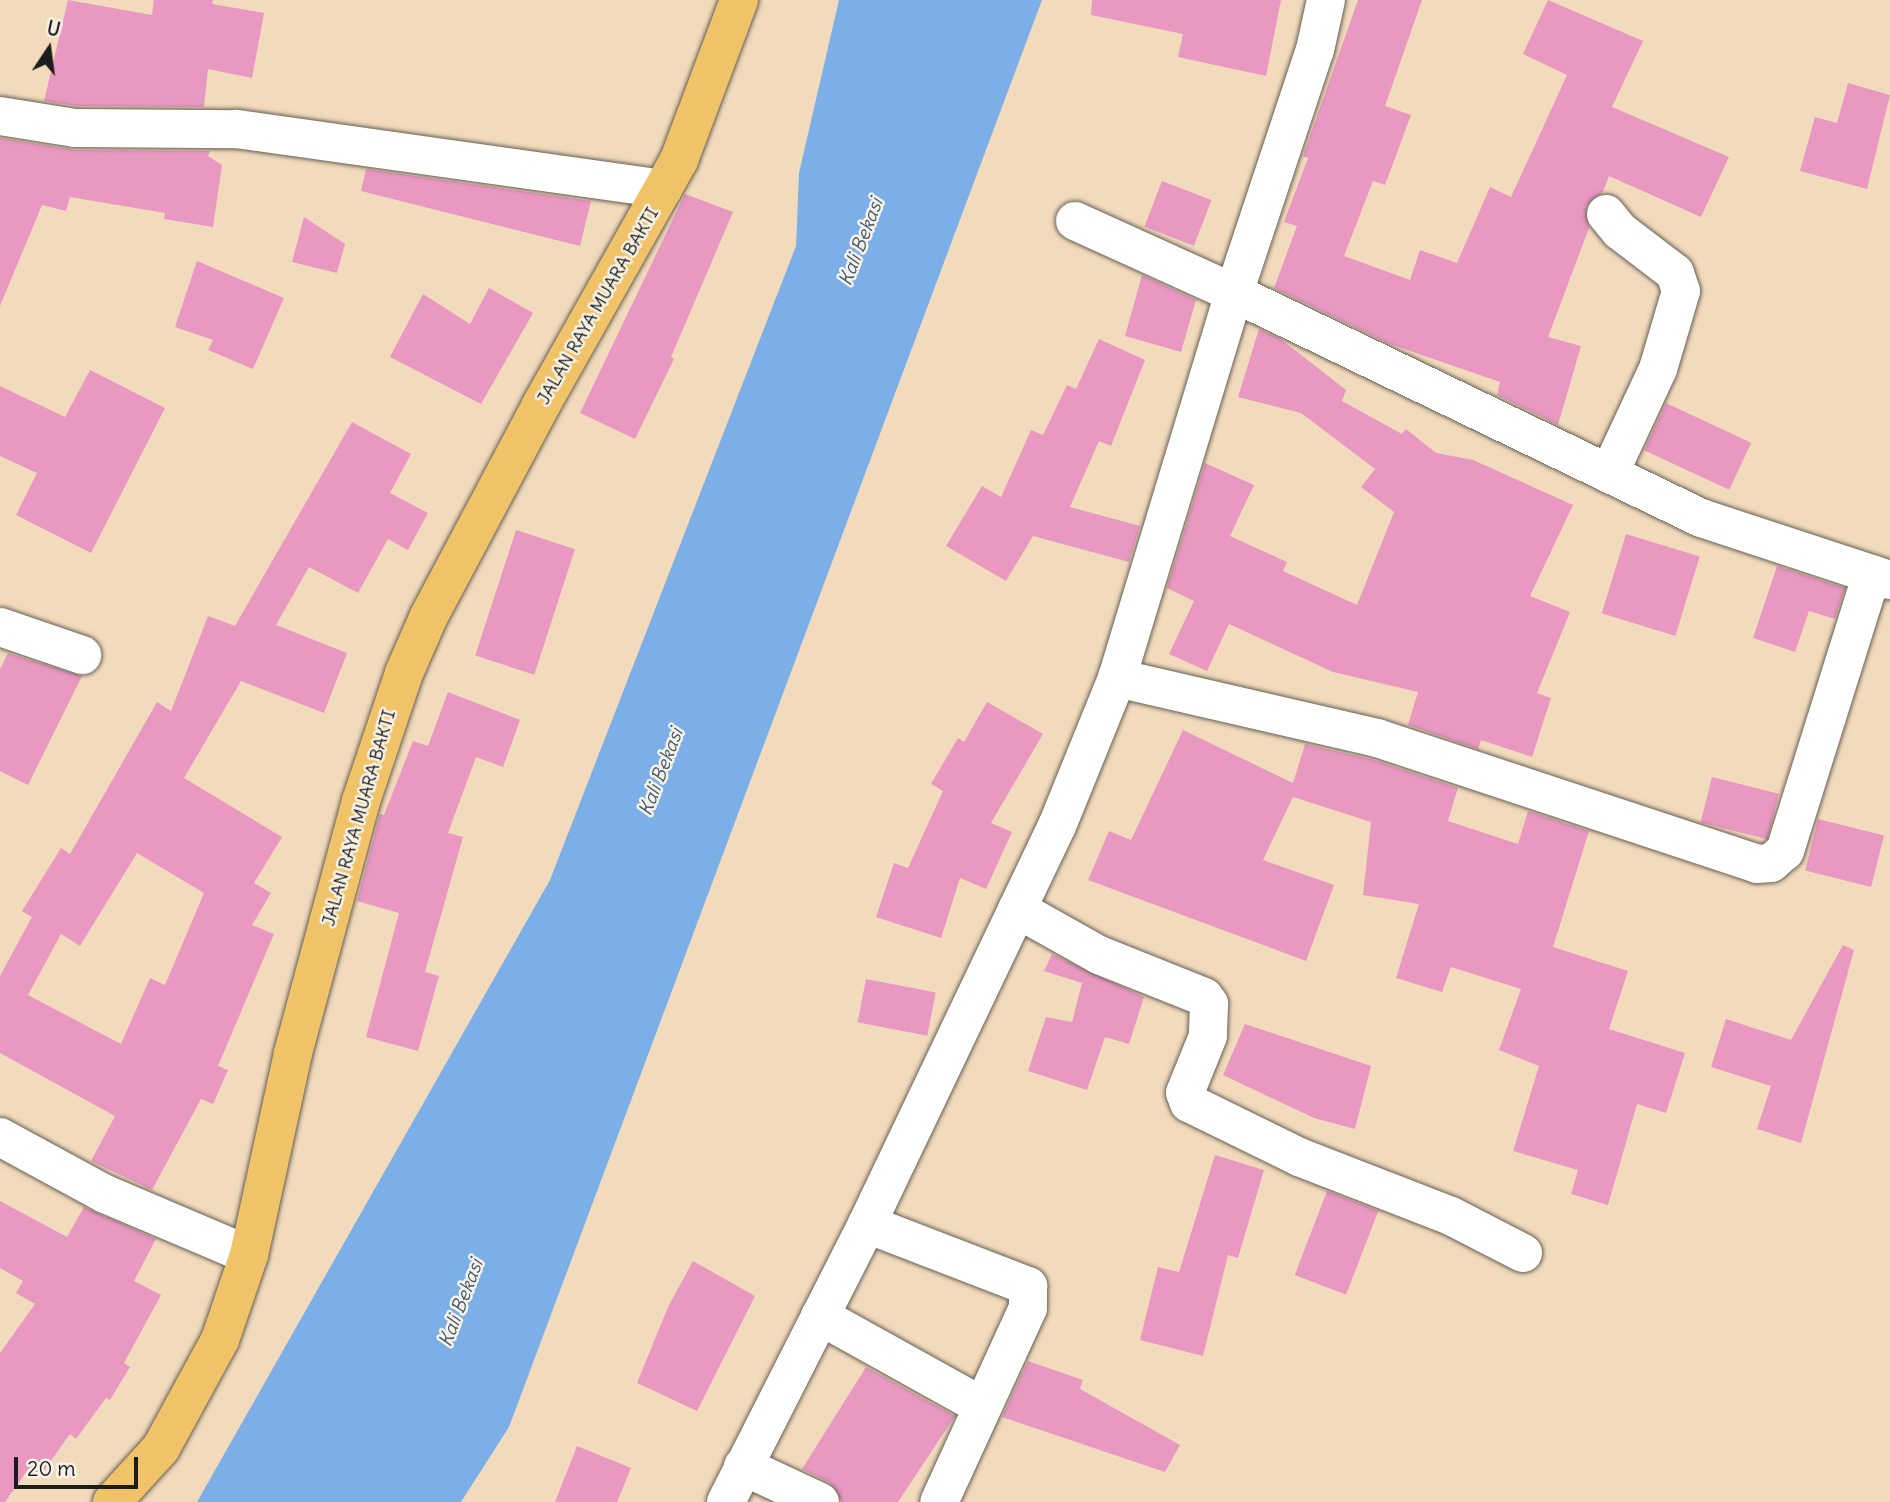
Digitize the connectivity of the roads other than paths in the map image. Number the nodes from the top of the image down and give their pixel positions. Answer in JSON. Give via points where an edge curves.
{"nodes":[{"id":1,"x":739,"y":0,"type":"edge"},
{"id":2,"x":1326,"y":0,"type":"edge"},
{"id":3,"x":0,"y":116,"type":"edge"},
{"id":4,"x":663,"y":189,"type":"junction"},
{"id":5,"x":1606,"y":214,"type":"dead end"},
{"id":6,"x":1075,"y":221,"type":"dead end"},
{"id":7,"x":1234,"y":293,"type":"junction"},
{"id":8,"x":1609,"y":474,"type":"junction"},
{"id":9,"x":1881,"y":577,"type":"edge"},
{"id":10,"x":0,"y":627,"type":"edge"},
{"id":11,"x":82,"y":655,"type":"dead end"},
{"id":12,"x":1117,"y":678,"type":"junction"},
{"id":13,"x":1017,"y":909,"type":"junction"},
{"id":14,"x":0,"y":1138,"type":"edge"},
{"id":15,"x":867,"y":1224,"type":"junction"},
{"id":16,"x":1523,"y":1253,"type":"dead end"},
{"id":17,"x":249,"y":1255,"type":"junction"},
{"id":18,"x":820,"y":1316,"type":"junction"},
{"id":19,"x":982,"y":1406,"type":"junction"},
{"id":20,"x":743,"y":1466,"type":"junction"},
{"id":21,"x":112,"y":1502,"type":"edge"},
{"id":22,"x":726,"y":1502,"type":"edge"},
{"id":23,"x":820,"y":1502,"type":"edge"},
{"id":24,"x":939,"y":1502,"type":"edge"}],
"edges":[{"from":1,"to":4,"type":"main road","name":"JALAN RAYA MUARA BAKTI","via":[[679,160]]},
{"from":2,"to":7,"type":"street","via":[[1315,50]]},
{"from":3,"to":4,"type":"street","via":[[26,124],[75,128],[237,129]]},
{"from":4,"to":17,"type":"main road","name":"JALAN RAYA MUARA BAKTI","via":[[535,416],[404,673],[381,732],[297,1040]]},
{"from":5,"to":8,"type":"street","via":[[1620,231],[1675,273],[1681,290],[1658,369]]},
{"from":6,"to":7,"type":"street"},
{"from":7,"to":8,"type":"street"},
{"from":7,"to":12,"type":"street"},
{"from":8,"to":9,"type":"street","via":[[1700,518]]},
{"from":9,"to":12,"type":"street","via":[[1785,851],[1771,863],[1757,864],[1377,738]]},
{"from":10,"to":11,"type":"street"},
{"from":12,"to":13,"type":"street"},
{"from":13,"to":15,"type":"street"},
{"from":13,"to":16,"type":"street","via":[[1099,955],[1204,997],[1209,1004],[1208,1036],[1185,1093],[1189,1103],[1299,1157],[1451,1216]]},
{"from":14,"to":17,"type":"street","via":[[105,1194]]},
{"from":15,"to":18,"type":"street"},
{"from":15,"to":19,"type":"street","via":[[1028,1286],[1028,1308]]},
{"from":17,"to":21,"type":"main road","name":"JALAN RAYA MUARA BAKTI","via":[[220,1340],[192,1397],[161,1448]]},
{"from":18,"to":19,"type":"street"},
{"from":18,"to":20,"type":"street"},
{"from":19,"to":24,"type":"street"},
{"from":20,"to":22,"type":"street"},
{"from":20,"to":23,"type":"street"}]}
